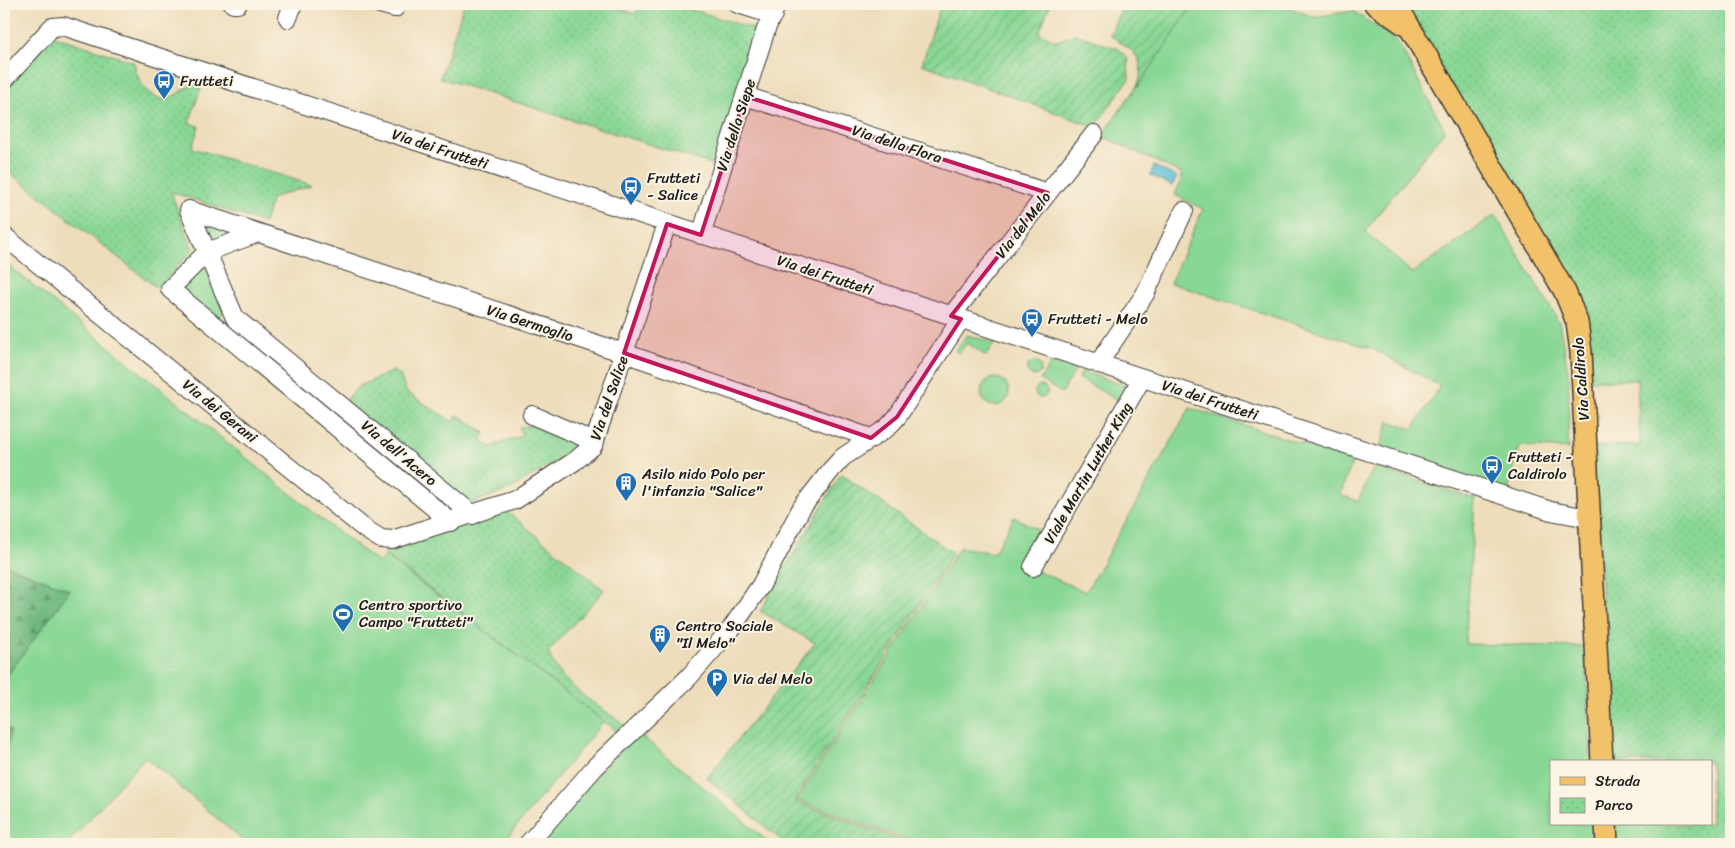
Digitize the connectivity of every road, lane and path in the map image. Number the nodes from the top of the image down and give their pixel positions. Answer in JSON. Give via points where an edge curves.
{"nodes":[{"id":1,"x":233,"y":4,"type":"edge"},
{"id":2,"x":238,"y":4,"type":"edge"},
{"id":3,"x":380,"y":4,"type":"edge"},
{"id":4,"x":396,"y":4,"type":"edge"},
{"id":5,"x":738,"y":4,"type":"edge"},
{"id":6,"x":1375,"y":4,"type":"edge"},
{"id":7,"x":1396,"y":4,"type":"edge"},
{"id":8,"x":778,"y":7,"type":"edge"},
{"id":9,"x":1417,"y":38,"type":"junction"},
{"id":10,"x":4,"y":80,"type":"edge"},
{"id":11,"x":745,"y":96,"type":"junction"},
{"id":12,"x":1094,"y":134,"type":"dead end"},
{"id":13,"x":1048,"y":193,"type":"junction"},
{"id":14,"x":189,"y":210,"type":"joint"},
{"id":15,"x":1184,"y":211,"type":"dead end"},
{"id":16,"x":667,"y":224,"type":"junction"},
{"id":17,"x":258,"y":233,"type":"junction"},
{"id":18,"x":701,"y":235,"type":"junction"},
{"id":19,"x":4,"y":236,"type":"edge"},
{"id":20,"x":207,"y":252,"type":"junction"},
{"id":21,"x":956,"y":318,"type":"junction"},
{"id":22,"x":240,"y":322,"type":"junction"},
{"id":23,"x":226,"y":335,"type":"junction"},
{"id":24,"x":624,"y":353,"type":"junction"},
{"id":25,"x":285,"y":359,"type":"junction"},
{"id":26,"x":1098,"y":364,"type":"junction"},
{"id":27,"x":272,"y":373,"type":"junction"},
{"id":28,"x":1142,"y":378,"type":"junction"},
{"id":29,"x":324,"y":391,"type":"junction"},
{"id":30,"x":311,"y":405,"type":"junction"},
{"id":31,"x":532,"y":416,"type":"dead end"},
{"id":32,"x":871,"y":438,"type":"junction"},
{"id":33,"x":595,"y":442,"type":"junction"},
{"id":34,"x":473,"y":515,"type":"junction"},
{"id":35,"x":1588,"y":518,"type":"junction"},
{"id":36,"x":451,"y":522,"type":"junction"},
{"id":37,"x":1033,"y":567,"type":"dead end"},
{"id":38,"x":1602,"y":760,"type":"edge"},
{"id":39,"x":1606,"y":826,"type":"edge"},
{"id":40,"x":528,"y":844,"type":"edge"},
{"id":41,"x":1607,"y":844,"type":"edge"}],
"edges":[{"from":1,"to":2,"type":"street"},
{"from":3,"to":4,"type":"street","via":[[395,8]]},
{"from":5,"to":8,"type":"street"},
{"from":6,"to":9,"type":"main road","name":"Via Caldirolo","via":[[1392,14]]},
{"from":7,"to":9,"type":"main road","name":"Via Caldirolo"},
{"from":8,"to":11,"type":"street","name":"Via della Siepe"},
{"from":9,"to":35,"type":"main road","name":"Via Caldirolo","via":[[1572,308],[1581,352]]},
{"from":10,"to":16,"type":"street","name":"Via dei Frutteti","via":[[52,27],[63,26]]},
{"from":11,"to":13,"type":"street","name":"Via della Flora"},
{"from":11,"to":18,"type":"street","name":"Via della Siepe"},
{"from":12,"to":13,"type":"street","name":"Via del Melo"},
{"from":13,"to":21,"type":"street","name":"Via del Melo"},
{"from":14,"to":17,"type":"street","name":"Via Germoglio"},
{"from":14,"to":20,"type":"street","name":"Via dell'Acero"},
{"from":15,"to":26,"type":"street","via":[[1145,294]]},
{"from":16,"to":18,"type":"street","name":"Via dei Frutteti"},
{"from":16,"to":24,"type":"street","name":"Via del Salice"},
{"from":17,"to":20,"type":"street","name":"Via dell'Acero"},
{"from":17,"to":24,"type":"street","name":"Via Germoglio"},
{"from":18,"to":21,"type":"street","name":"Via dei Frutteti"},
{"from":19,"to":36,"type":"street","name":"Via dei Gerani","via":[[376,536],[397,539]]},
{"from":20,"to":22,"type":"street","name":"Via dell'Acero","via":[[235,318]]},
{"from":20,"to":23,"type":"street","name":"Via dell'Acero","via":[[170,289]]},
{"from":21,"to":26,"type":"street","name":"Via dei Frutteti"},
{"from":21,"to":32,"type":"street","name":"Via del Melo","via":[[897,418]]},
{"from":22,"to":23,"type":"street"},
{"from":22,"to":25,"type":"street","name":"Via dell'Acero"},
{"from":23,"to":27,"type":"street","name":"Via dell'Acero"},
{"from":24,"to":32,"type":"street","name":"Via Germoglio"},
{"from":24,"to":33,"type":"street","name":"Via del Salice"},
{"from":25,"to":27,"type":"street"},
{"from":25,"to":29,"type":"street","name":"Via dell'Acero"},
{"from":26,"to":28,"type":"street","name":"Via dei Frutteti"},
{"from":27,"to":30,"type":"street","name":"Via dell'Acero"},
{"from":28,"to":35,"type":"street","name":"Via dei Frutteti","via":[[1551,511]]},
{"from":28,"to":37,"type":"street","name":"Viale Martin Luther King"},
{"from":29,"to":30,"type":"street"},
{"from":29,"to":34,"type":"street","name":"Via dell'Acero"},
{"from":30,"to":36,"type":"street","name":"Via dell'Acero"},
{"from":31,"to":33,"type":"street"},
{"from":32,"to":40,"type":"street","name":"Via del Melo","via":[[843,457],[818,484],[756,592],[726,636],[688,678],[595,767]]},
{"from":33,"to":34,"type":"street","name":"Via del Salice","via":[[575,461],[514,500]]},
{"from":34,"to":36,"type":"street","name":"Via del Salice"},
{"from":35,"to":38,"type":"main road","name":"Via Caldirolo"},
{"from":39,"to":41,"type":"main road"}]}
